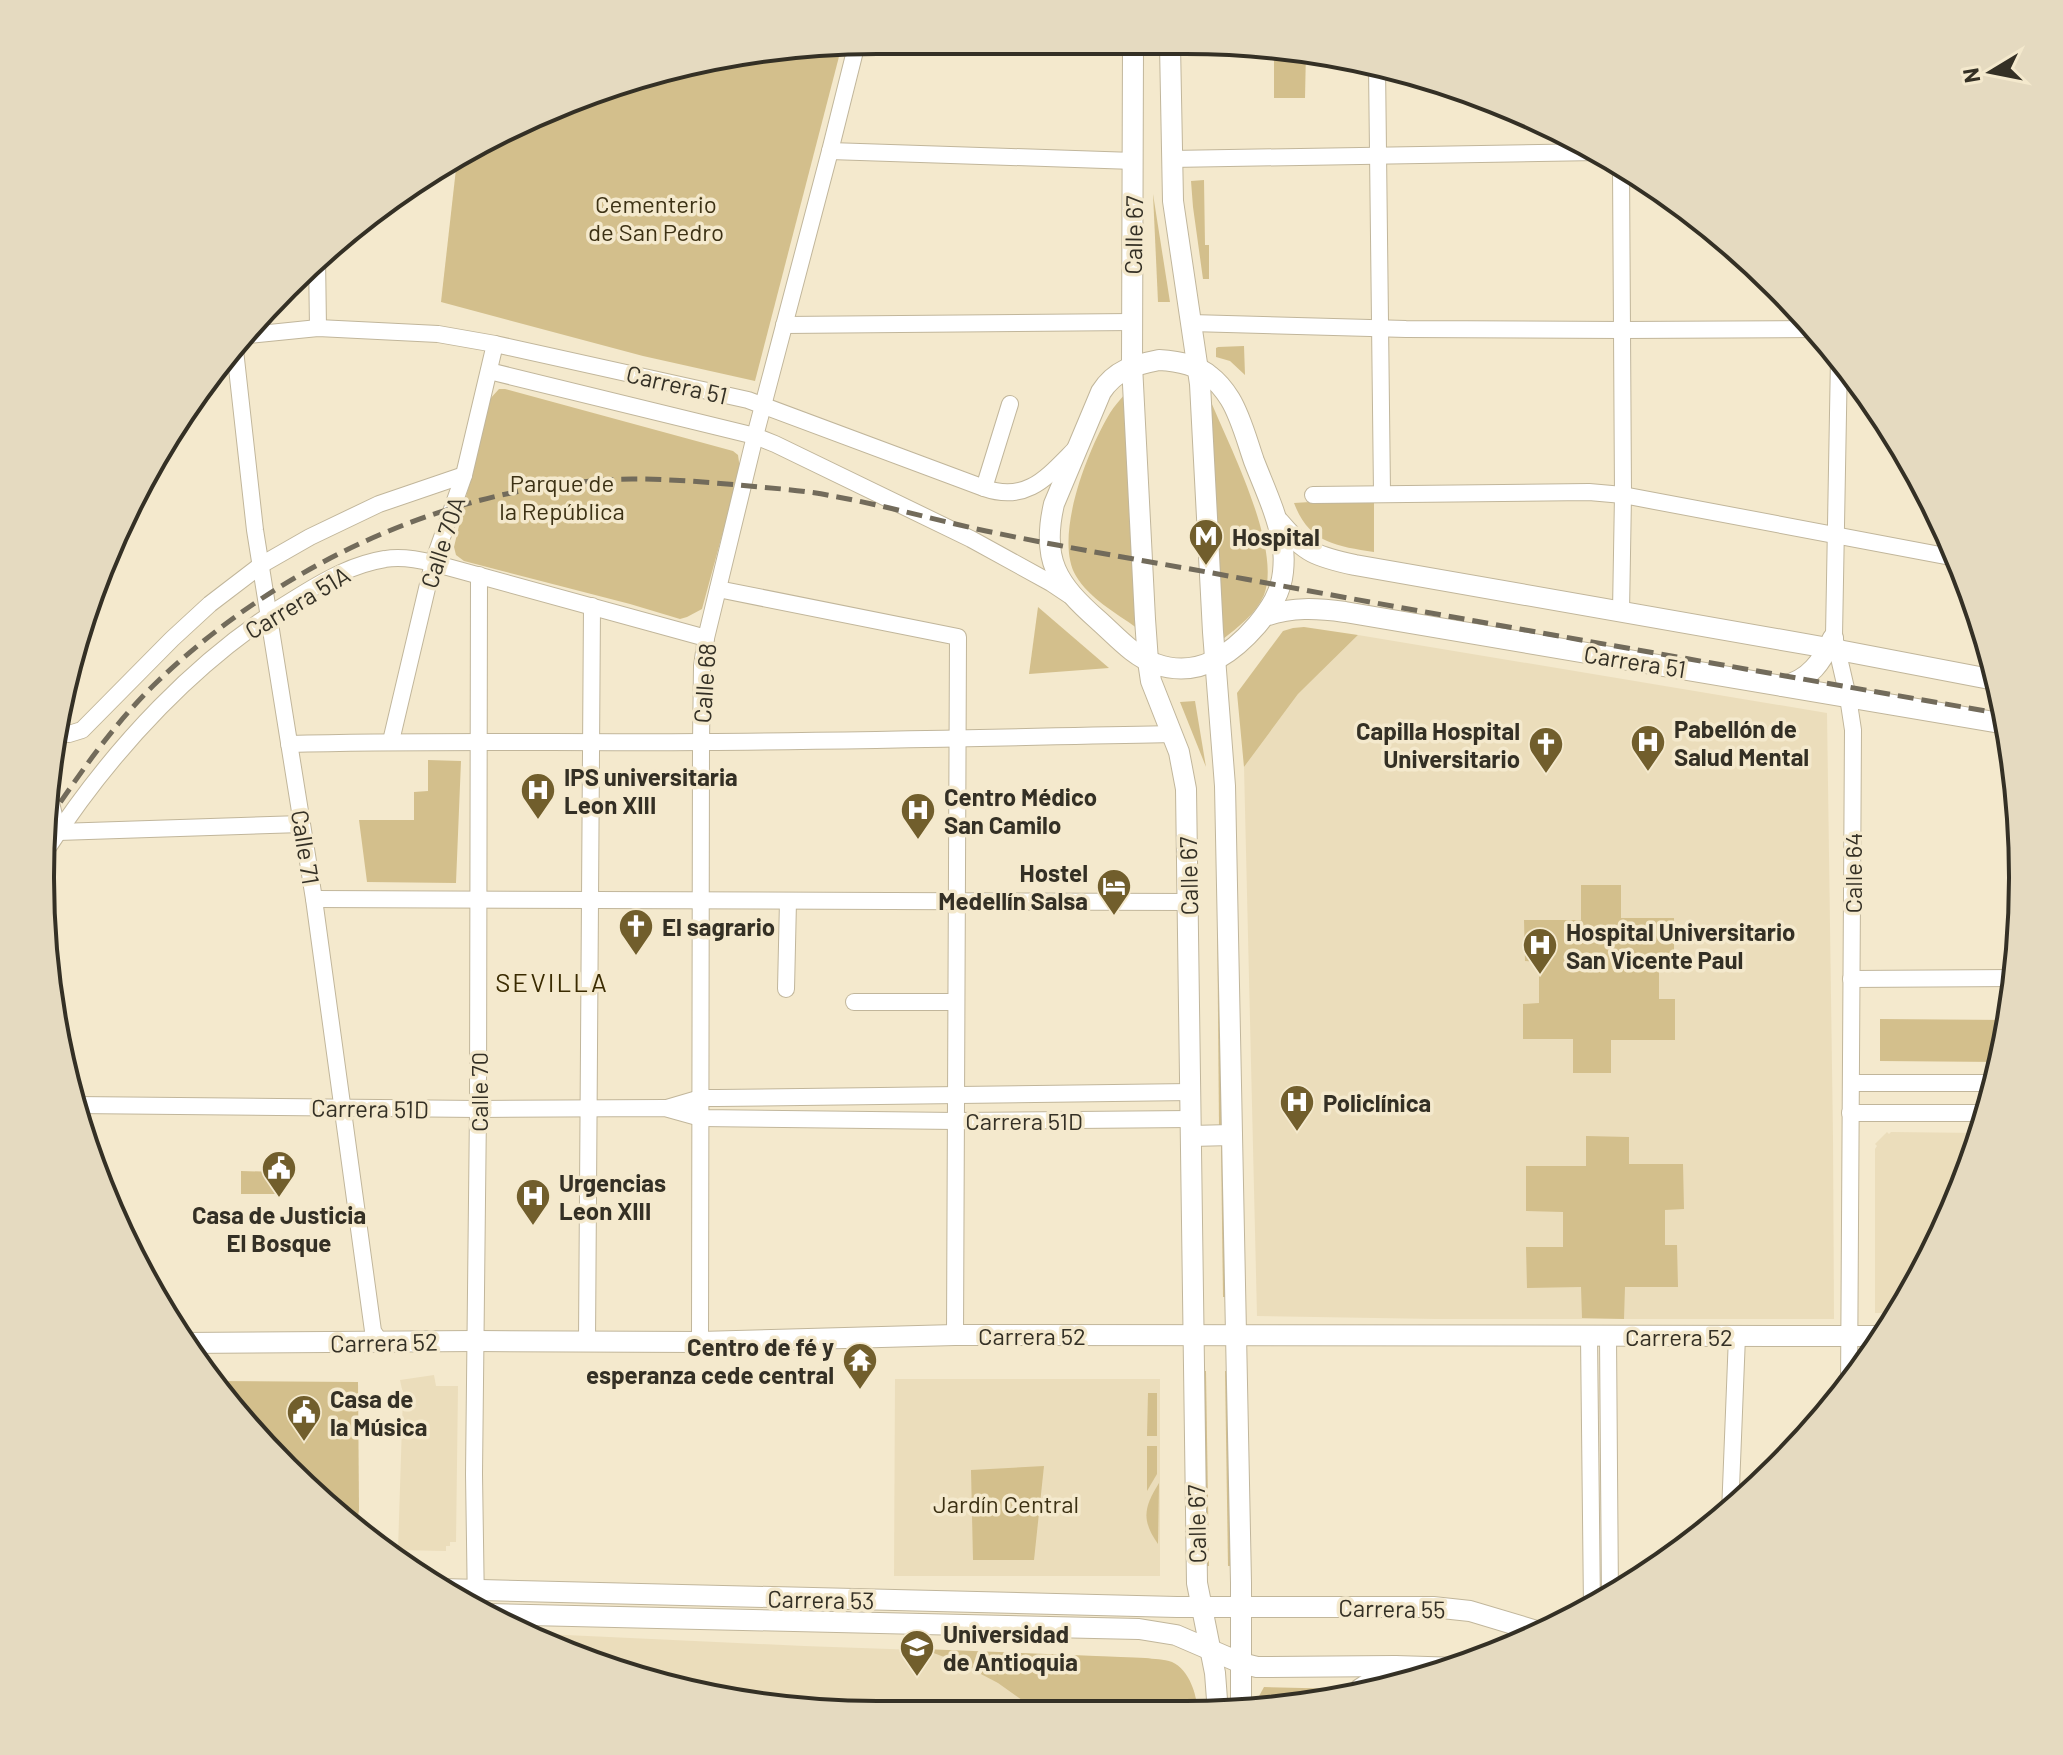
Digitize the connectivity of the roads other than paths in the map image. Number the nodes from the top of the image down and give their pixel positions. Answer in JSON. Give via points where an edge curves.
{"nodes":[{"id":1,"x":1133,"y":54,"type":"edge"},
{"id":2,"x":1170,"y":54,"type":"edge"},
{"id":3,"x":854,"y":55,"type":"edge"},
{"id":4,"x":1377,"y":77,"type":"edge"},
{"id":5,"x":830,"y":151,"type":"junction"},
{"id":6,"x":1575,"y":153,"type":"edge"},
{"id":7,"x":1378,"y":157,"type":"junction"},
{"id":8,"x":1171,"y":159,"type":"junction"},
{"id":9,"x":1134,"y":161,"type":"junction"},
{"id":10,"x":1621,"y":179,"type":"edge"},
{"id":11,"x":317,"y":274,"type":"edge"},
{"id":12,"x":1132,"y":322,"type":"junction"},
{"id":13,"x":1191,"y":323,"type":"junction"},
{"id":14,"x":784,"y":325,"type":"junction"},
{"id":15,"x":318,"y":328,"type":"junction"},
{"id":16,"x":1380,"y":328,"type":"junction"},
{"id":17,"x":1800,"y":329,"type":"edge"},
{"id":18,"x":1622,"y":330,"type":"junction"},
{"id":19,"x":259,"y":334,"type":"edge"},
{"id":20,"x":495,"y":344,"type":"junction"},
{"id":21,"x":236,"y":361,"type":"edge"},
{"id":22,"x":1132,"y":365,"type":"junction"},
{"id":23,"x":1198,"y":368,"type":"junction"},
{"id":24,"x":489,"y":371,"type":"junction"},
{"id":25,"x":1839,"y":376,"type":"edge"},
{"id":26,"x":1010,"y":404,"type":"dead end"},
{"id":27,"x":764,"y":405,"type":"junction"},
{"id":28,"x":755,"y":436,"type":"junction"},
{"id":29,"x":1077,"y":447,"type":"junction"},
{"id":30,"x":464,"y":475,"type":"junction"},
{"id":31,"x":984,"y":488,"type":"junction"},
{"id":32,"x":1382,"y":493,"type":"junction"},
{"id":33,"x":1313,"y":495,"type":"dead end"},
{"id":34,"x":1623,"y":495,"type":"junction"},
{"id":35,"x":1274,"y":515,"type":"junction"},
{"id":36,"x":1836,"y":534,"type":"junction"},
{"id":37,"x":1943,"y":555,"type":"edge"},
{"id":38,"x":433,"y":563,"type":"junction"},
{"id":39,"x":261,"y":565,"type":"junction"},
{"id":40,"x":479,"y":575,"type":"junction"},
{"id":41,"x":718,"y":589,"type":"junction"},
{"id":42,"x":1076,"y":600,"type":"junction"},
{"id":43,"x":592,"y":606,"type":"junction"},
{"id":44,"x":1621,"y":612,"type":"junction"},
{"id":45,"x":268,"y":614,"type":"junction"},
{"id":46,"x":1265,"y":616,"type":"junction"},
{"id":47,"x":706,"y":638,"type":"junction"},
{"id":48,"x":1833,"y":644,"type":"junction"},
{"id":49,"x":1148,"y":661,"type":"junction"},
{"id":50,"x":1216,"y":661,"type":"junction"},
{"id":51,"x":1984,"y":678,"type":"edge"},
{"id":52,"x":1783,"y":686,"type":"junction"},
{"id":53,"x":1848,"y":697,"type":"junction"},
{"id":54,"x":1994,"y":722,"type":"edge"},
{"id":55,"x":67,"y":734,"type":"edge"},
{"id":56,"x":1173,"y":734,"type":"junction"},
{"id":57,"x":956,"y":738,"type":"junction"},
{"id":58,"x":391,"y":741,"type":"junction"},
{"id":59,"x":701,"y":742,"type":"junction"},
{"id":60,"x":478,"y":743,"type":"junction"},
{"id":61,"x":591,"y":743,"type":"junction"},
{"id":62,"x":289,"y":744,"type":"junction"},
{"id":63,"x":56,"y":824,"type":"edge"},
{"id":64,"x":302,"y":824,"type":"junction"},
{"id":65,"x":58,"y":832,"type":"junction"},
{"id":66,"x":56,"y":836,"type":"edge"},
{"id":67,"x":314,"y":899,"type":"junction"},
{"id":68,"x":477,"y":899,"type":"junction"},
{"id":69,"x":590,"y":900,"type":"junction"},
{"id":70,"x":701,"y":900,"type":"junction"},
{"id":71,"x":788,"y":901,"type":"junction"},
{"id":72,"x":956,"y":901,"type":"junction"},
{"id":73,"x":1189,"y":902,"type":"junction"},
{"id":74,"x":2003,"y":978,"type":"edge"},
{"id":75,"x":1851,"y":979,"type":"junction"},
{"id":76,"x":786,"y":989,"type":"dead end"},
{"id":77,"x":854,"y":1002,"type":"dead end"},
{"id":78,"x":956,"y":1002,"type":"junction"},
{"id":79,"x":1851,"y":1083,"type":"junction"},
{"id":80,"x":1983,"y":1083,"type":"edge"},
{"id":81,"x":1191,"y":1092,"type":"junction"},
{"id":82,"x":956,"y":1095,"type":"junction"},
{"id":83,"x":701,"y":1098,"type":"junction"},
{"id":84,"x":86,"y":1105,"type":"edge"},
{"id":85,"x":343,"y":1107,"type":"junction"},
{"id":86,"x":589,"y":1108,"type":"junction"},
{"id":87,"x":665,"y":1108,"type":"junction"},
{"id":88,"x":478,"y":1109,"type":"junction"},
{"id":89,"x":1850,"y":1113,"type":"junction"},
{"id":90,"x":1974,"y":1113,"type":"edge"},
{"id":91,"x":701,"y":1118,"type":"junction"},
{"id":92,"x":956,"y":1121,"type":"junction"},
{"id":93,"x":1191,"y":1128,"type":"junction"},
{"id":94,"x":1232,"y":1135,"type":"junction"},
{"id":95,"x":955,"y":1335,"type":"junction"},
{"id":96,"x":1194,"y":1336,"type":"junction"},
{"id":97,"x":1236,"y":1336,"type":"junction"},
{"id":98,"x":1598,"y":1336,"type":"junction"},
{"id":99,"x":1737,"y":1336,"type":"junction"},
{"id":100,"x":1849,"y":1336,"type":"junction"},
{"id":101,"x":1869,"y":1336,"type":"edge"},
{"id":102,"x":476,"y":1341,"type":"junction"},
{"id":103,"x":587,"y":1341,"type":"junction"},
{"id":104,"x":380,"y":1342,"type":"junction"},
{"id":105,"x":700,"y":1342,"type":"junction"},
{"id":106,"x":199,"y":1343,"type":"edge"},
{"id":107,"x":1849,"y":1365,"type":"edge"},
{"id":108,"x":1731,"y":1494,"type":"edge"},
{"id":109,"x":1609,"y":1583,"type":"edge"},
{"id":110,"x":1592,"y":1593,"type":"edge"},
{"id":111,"x":476,"y":1596,"type":"edge"},
{"id":112,"x":483,"y":1600,"type":"edge"},
{"id":113,"x":1201,"y":1607,"type":"junction"},
{"id":114,"x":1241,"y":1607,"type":"junction"},
{"id":115,"x":510,"y":1615,"type":"edge"},
{"id":116,"x":1525,"y":1627,"type":"edge"},
{"id":117,"x":1211,"y":1650,"type":"junction"},
{"id":118,"x":1241,"y":1663,"type":"junction"},
{"id":119,"x":1395,"y":1666,"type":"junction"},
{"id":120,"x":1419,"y":1667,"type":"edge"},
{"id":121,"x":1377,"y":1678,"type":"edge"},
{"id":122,"x":1241,"y":1699,"type":"edge"},
{"id":123,"x":1217,"y":1700,"type":"edge"}],
"edges":[{"from":1,"to":9,"type":"main road","name":"Calle 67"},
{"from":2,"to":8,"type":"main road","name":"Calle 67"},
{"from":3,"to":5,"type":"street","name":"Calle 68"},
{"from":4,"to":7,"type":"street"},
{"from":5,"to":9,"type":"street"},
{"from":5,"to":14,"type":"street","name":"Calle 68"},
{"from":6,"to":7,"type":"street"},
{"from":7,"to":8,"type":"street"},
{"from":7,"to":16,"type":"street"},
{"from":8,"to":13,"type":"main road","name":"Calle 67"},
{"from":9,"to":12,"type":"main road","name":"Calle 67"},
{"from":10,"to":18,"type":"street"},
{"from":11,"to":15,"type":"street"},
{"from":12,"to":14,"type":"street"},
{"from":12,"to":22,"type":"main road","name":"Calle 67"},
{"from":13,"to":16,"type":"street"},
{"from":13,"to":23,"type":"main road","name":"Calle 67"},
{"from":14,"to":27,"type":"street","name":"Calle 68"},
{"from":15,"to":19,"type":"street","name":"Carrera 51"},
{"from":15,"to":20,"type":"street","name":"Carrera 51","via":[[427,333]]},
{"from":16,"to":18,"type":"street"},
{"from":16,"to":32,"type":"street"},
{"from":17,"to":18,"type":"street"},
{"from":18,"to":34,"type":"street"},
{"from":20,"to":24,"type":"street","name":"Calle 70A"},
{"from":20,"to":27,"type":"street","name":"Carrera 51"},
{"from":21,"to":39,"type":"street","name":"Calle 71"},
{"from":22,"to":23,"type":"main road","via":[[1159,360]]},
{"from":22,"to":29,"type":"main road","via":[[1107,383]]},
{"from":22,"to":49,"type":"main road","name":"Calle 67"},
{"from":23,"to":35,"type":"main road","via":[[1231,400]]},
{"from":23,"to":50,"type":"main road","name":"Calle 67"},
{"from":24,"to":28,"type":"street","name":"Carrera 51"},
{"from":24,"to":30,"type":"street","name":"Calle 70A"},
{"from":25,"to":36,"type":"street","name":"Calle 64"},
{"from":26,"to":31,"type":"street"},
{"from":27,"to":28,"type":"street","name":"Calle 68"},
{"from":27,"to":31,"type":"street","name":"Carrera 51"},
{"from":28,"to":41,"type":"street","name":"Calle 68"},
{"from":28,"to":42,"type":"street","name":"Carrera 51","via":[[971,539]]},
{"from":29,"to":31,"type":"street","name":"Carrera 51","via":[[1029,489],[1002,493]]},
{"from":29,"to":42,"type":"main road","via":[[1054,504],[1049,538],[1052,562]]},
{"from":30,"to":38,"type":"street","name":"Calle 70A"},
{"from":30,"to":39,"type":"street","name":"Carrera 51A","via":[[347,518]]},
{"from":32,"to":33,"type":"street"},
{"from":32,"to":34,"type":"street"},
{"from":34,"to":36,"type":"street"},
{"from":34,"to":44,"type":"street"},
{"from":35,"to":44,"type":"main road","name":"Carrera 51","via":[[1299,544],[1327,559]]},
{"from":35,"to":46,"type":"main road","via":[[1283,573]]},
{"from":36,"to":37,"type":"street"},
{"from":36,"to":48,"type":"street","name":"Calle 64"},
{"from":38,"to":40,"type":"street","name":"Carrera 51A"},
{"from":38,"to":45,"type":"street","name":"Carrera 51A","via":[[398,558],[366,563]]},
{"from":38,"to":58,"type":"street","name":"Calle 70A"},
{"from":39,"to":45,"type":"street","name":"Calle 71"},
{"from":39,"to":55,"type":"street","name":"Carrera 51A","via":[[172,639],[82,730]]},
{"from":40,"to":43,"type":"street","name":"Carrera 51A"},
{"from":40,"to":60,"type":"street","name":"Calle 70"},
{"from":41,"to":47,"type":"street","name":"Calle 68"},
{"from":41,"to":57,"type":"street","via":[[958,637]]},
{"from":42,"to":49,"type":"main road"},
{"from":43,"to":47,"type":"street","name":"Carrera 51A"},
{"from":43,"to":61,"type":"street"},
{"from":44,"to":48,"type":"main road","name":"Carrera 51"},
{"from":45,"to":62,"type":"street","name":"Calle 71"},
{"from":45,"to":65,"type":"street","name":"Carrera 51A","via":[[210,659],[154,714]]},
{"from":46,"to":50,"type":"main road"},
{"from":46,"to":52,"type":"main road","name":"Carrera 51","via":[[1304,608],[1345,612]]},
{"from":47,"to":59,"type":"street","name":"Calle 68"},
{"from":48,"to":51,"type":"main road","name":"Carrera 51"},
{"from":48,"to":52,"type":"main road","via":[[1809,674]]},
{"from":48,"to":53,"type":"street","name":"Calle 64"},
{"from":49,"to":50,"type":"main road","via":[[1184,668]]},
{"from":49,"to":56,"type":"main road","name":"Calle 67"},
{"from":50,"to":94,"type":"main road","name":"Calle 67","via":[[1225,786]]},
{"from":52,"to":53,"type":"main road","name":"Carrera 51"},
{"from":53,"to":54,"type":"main road","name":"Carrera 51"},
{"from":53,"to":75,"type":"street","name":"Calle 64","via":[[1853,730]]},
{"from":56,"to":57,"type":"street"},
{"from":56,"to":73,"type":"main road","name":"Calle 67","via":[[1186,789]]},
{"from":57,"to":59,"type":"street"},
{"from":57,"to":72,"type":"street"},
{"from":58,"to":60,"type":"street"},
{"from":58,"to":62,"type":"street"},
{"from":59,"to":61,"type":"street"},
{"from":59,"to":70,"type":"street","name":"Calle 68"},
{"from":60,"to":61,"type":"street"},
{"from":60,"to":68,"type":"street","name":"Calle 70"},
{"from":61,"to":69,"type":"street"},
{"from":62,"to":64,"type":"street","name":"Calle 71"},
{"from":63,"to":65,"type":"street"},
{"from":64,"to":65,"type":"street"},
{"from":64,"to":67,"type":"street","name":"Calle 71"},
{"from":65,"to":66,"type":"street","name":"Carrera 51A"},
{"from":67,"to":68,"type":"street"},
{"from":67,"to":85,"type":"street","name":"Calle 71"},
{"from":68,"to":69,"type":"street"},
{"from":68,"to":88,"type":"street","name":"Calle 70"},
{"from":69,"to":70,"type":"street"},
{"from":69,"to":86,"type":"street"},
{"from":70,"to":71,"type":"street"},
{"from":70,"to":83,"type":"street","name":"Calle 68"},
{"from":71,"to":72,"type":"street"},
{"from":71,"to":76,"type":"street"},
{"from":72,"to":73,"type":"street"},
{"from":72,"to":78,"type":"street"},
{"from":73,"to":81,"type":"main road","name":"Calle 67"},
{"from":74,"to":75,"type":"street"},
{"from":75,"to":79,"type":"street","name":"Calle 64"},
{"from":77,"to":78,"type":"street"},
{"from":78,"to":82,"type":"street"},
{"from":79,"to":80,"type":"street"},
{"from":79,"to":89,"type":"street","name":"Calle 64"},
{"from":81,"to":82,"type":"street","name":"Carrera 51D"},
{"from":81,"to":93,"type":"main road","name":"Calle 67"},
{"from":82,"to":83,"type":"street","name":"Carrera 51D"},
{"from":82,"to":92,"type":"street"},
{"from":83,"to":87,"type":"street","name":"Carrera 51D"},
{"from":83,"to":91,"type":"street","name":"Calle 68"},
{"from":84,"to":85,"type":"street","name":"Carrera 51D"},
{"from":85,"to":88,"type":"street","name":"Carrera 51D"},
{"from":85,"to":104,"type":"street","name":"Calle 71","via":[[373,1331]]},
{"from":86,"to":87,"type":"street","name":"Carrera 51D"},
{"from":86,"to":88,"type":"street","name":"Carrera 51D"},
{"from":86,"to":103,"type":"street"},
{"from":87,"to":91,"type":"street","name":"Carrera 51D"},
{"from":88,"to":102,"type":"street","name":"Calle 70"},
{"from":89,"to":90,"type":"street"},
{"from":89,"to":100,"type":"street","name":"Calle 64"},
{"from":91,"to":92,"type":"street","name":"Carrera 51D"},
{"from":91,"to":105,"type":"street","name":"Calle 68"},
{"from":92,"to":93,"type":"street","name":"Carrera 51D"},
{"from":92,"to":95,"type":"street"},
{"from":93,"to":94,"type":"main road"},
{"from":93,"to":96,"type":"main road","name":"Calle 67"},
{"from":94,"to":97,"type":"main road","name":"Calle 67"},
{"from":95,"to":96,"type":"main road","name":"Carrera 52"},
{"from":95,"to":105,"type":"main road","name":"Carrera 52"},
{"from":96,"to":97,"type":"main road","name":"Carrera 52"},
{"from":96,"to":113,"type":"main road","name":"Calle 67"},
{"from":97,"to":98,"type":"main road","name":"Carrera 52"},
{"from":97,"to":114,"type":"main road","name":"Calle 67"},
{"from":98,"to":99,"type":"main road","name":"Carrera 52"},
{"from":98,"to":109,"type":"street"},
{"from":98,"to":110,"type":"street"},
{"from":99,"to":100,"type":"main road","name":"Carrera 52"},
{"from":99,"to":108,"type":"street"},
{"from":100,"to":101,"type":"main road","name":"Carrera 52"},
{"from":100,"to":107,"type":"street","name":"Calle 64"},
{"from":102,"to":103,"type":"main road","name":"Carrera 52"},
{"from":102,"to":104,"type":"main road","name":"Carrera 52"},
{"from":102,"to":111,"type":"street","name":"Calle 70"},
{"from":103,"to":105,"type":"main road","name":"Carrera 52"},
{"from":104,"to":106,"type":"main road","name":"Carrera 52"},
{"from":112,"to":113,"type":"main road","name":"Carrera 53"},
{"from":113,"to":114,"type":"main road","name":"Carrera 53"},
{"from":113,"to":117,"type":"main road","name":"Calle 67"},
{"from":114,"to":116,"type":"main road","name":"Carrera 55","via":[[1454,1609]]},
{"from":114,"to":118,"type":"main road","name":"Calle 67"},
{"from":115,"to":117,"type":"main road","name":"Carrera 53","via":[[1139,1629],[1176,1635]]},
{"from":117,"to":118,"type":"main road","name":"Carrera 53"},
{"from":117,"to":123,"type":"main road","name":"Calle 67"},
{"from":118,"to":119,"type":"main road"},
{"from":118,"to":122,"type":"main road","name":"Calle 67"},
{"from":119,"to":120,"type":"main road"},
{"from":119,"to":121,"type":"main road"}]}
